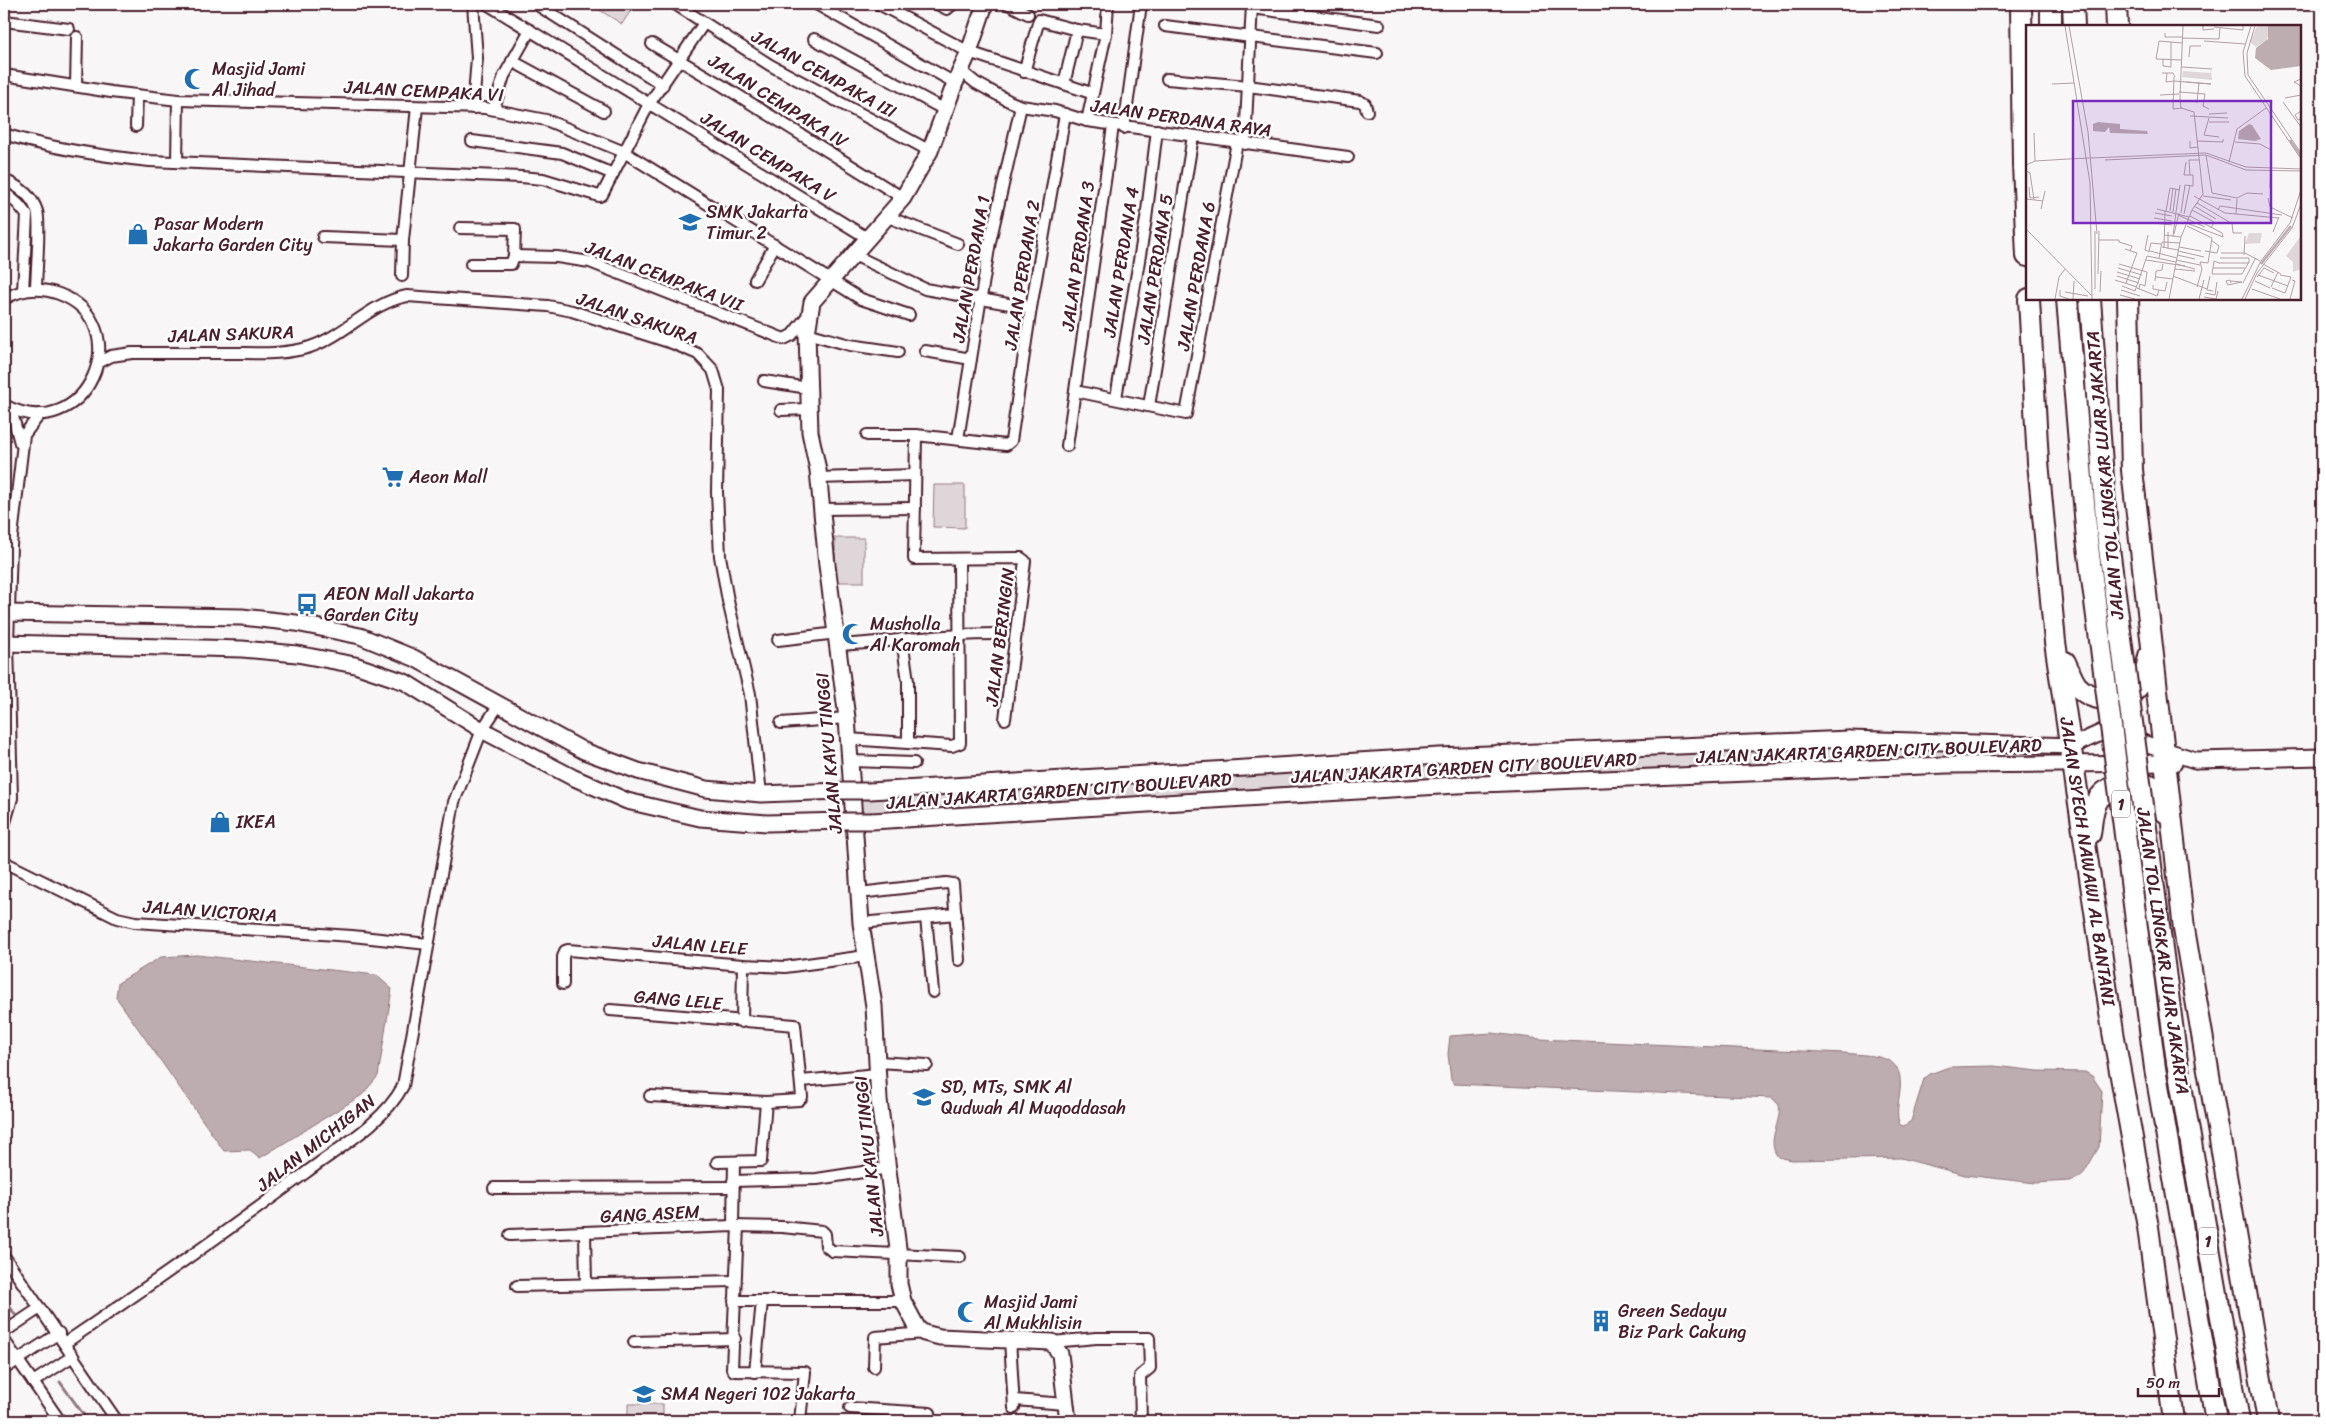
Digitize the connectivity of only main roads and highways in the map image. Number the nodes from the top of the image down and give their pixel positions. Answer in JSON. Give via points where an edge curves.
{"nodes":[{"id":1,"x":2021,"y":4,"type":"edge"},
{"id":2,"x":2050,"y":4,"type":"edge"},
{"id":3,"x":2073,"y":4,"type":"edge"},
{"id":4,"x":2116,"y":4,"type":"edge"},
{"id":5,"x":2051,"y":25,"type":"edge"},
{"id":6,"x":2074,"y":25,"type":"edge"},
{"id":7,"x":2117,"y":25,"type":"edge"},
{"id":8,"x":2026,"y":233,"type":"edge"},
{"id":9,"x":2029,"y":300,"type":"edge"},
{"id":10,"x":2067,"y":300,"type":"edge"},
{"id":11,"x":2090,"y":300,"type":"edge"},
{"id":12,"x":2128,"y":300,"type":"edge"},
{"id":13,"x":2152,"y":639,"type":"junction"},
{"id":14,"x":2056,"y":642,"type":"junction"},
{"id":15,"x":2176,"y":848,"type":"junction"},
{"id":16,"x":2087,"y":861,"type":"junction"},
{"id":17,"x":2174,"y":1421,"type":"edge"},
{"id":18,"x":2216,"y":1421,"type":"edge"},
{"id":19,"x":2239,"y":1421,"type":"edge"},
{"id":20,"x":2268,"y":1421,"type":"edge"}],
"edges":[{"from":1,"to":8,"type":"highway"},
{"from":2,"to":5,"type":"highway"},
{"from":3,"to":6,"type":"highway"},
{"from":4,"to":7,"type":"highway"},
{"from":9,"to":14,"type":"highway","name":"JALAN SYECH NAWAWI AL BANTANI","via":[[2038,462]]},
{"from":10,"to":18,"type":"highway","name":"JALAN TOL LINGKAR LUAR JAKARTA","number":"1","bridge":true,"via":[[2087,539],[2155,1068]]},
{"from":11,"to":19,"type":"highway","name":"JALAN TOL LINGKAR LUAR JAKARTA","number":"1","bridge":true,"via":[[2107,533],[2177,1062]]},
{"from":12,"to":13,"type":"highway","via":[[2132,470]]},
{"from":13,"to":14,"type":"highway","via":[[2146,670],[2137,688],[2128,696],[2102,699],[2076,686]]},
{"from":13,"to":15,"type":"highway"},
{"from":14,"to":16,"type":"highway","name":"JALAN SYECH NAWAWI AL BANTANI"},
{"from":15,"to":16,"type":"highway","via":[[2157,790],[2148,785],[2122,783],[2111,787],[2097,801]]},
{"from":15,"to":20,"type":"highway","via":[[2184,929]]},
{"from":16,"to":17,"type":"highway","name":"JALAN SYECH NAWAWI AL BANTANI","via":[[2148,1227]]}]}
